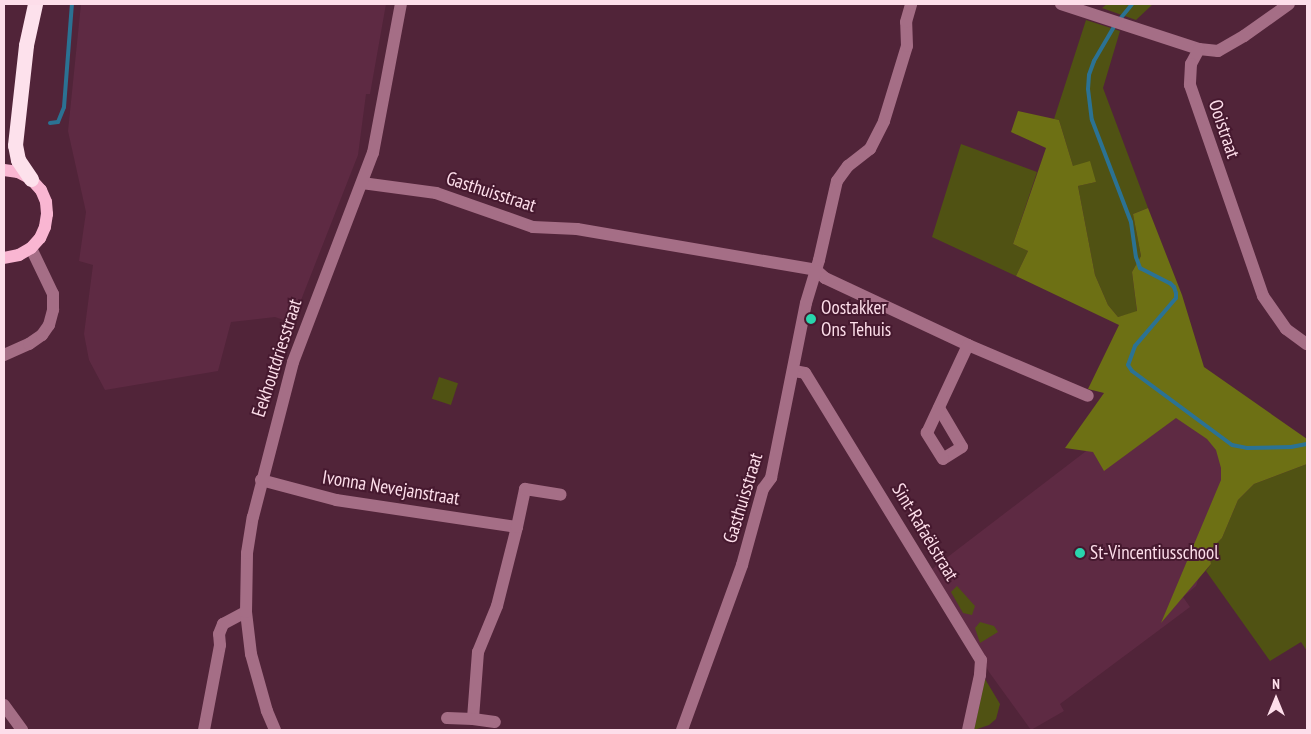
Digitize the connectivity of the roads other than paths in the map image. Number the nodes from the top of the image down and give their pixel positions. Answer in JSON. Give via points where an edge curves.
{"nodes":[{"id":1,"x":35,"y":4,"type":"edge"},
{"id":2,"x":401,"y":4,"type":"edge"},
{"id":3,"x":911,"y":4,"type":"edge"},
{"id":4,"x":1060,"y":4,"type":"edge"},
{"id":5,"x":1289,"y":4,"type":"edge"},
{"id":6,"x":1199,"y":49,"type":"junction"},
{"id":7,"x":4,"y":170,"type":"edge"},
{"id":8,"x":31,"y":180,"type":"junction"},
{"id":9,"x":362,"y":182,"type":"junction"},
{"id":10,"x":31,"y":248,"type":"junction"},
{"id":11,"x":4,"y":258,"type":"edge"},
{"id":12,"x":816,"y":270,"type":"junction"},
{"id":13,"x":1307,"y":344,"type":"edge"},
{"id":14,"x":968,"y":345,"type":"junction"},
{"id":15,"x":4,"y":355,"type":"edge"},
{"id":16,"x":794,"y":371,"type":"junction"},
{"id":17,"x":1088,"y":396,"type":"dead end"},
{"id":18,"x":939,"y":408,"type":"dead end"},
{"id":19,"x":261,"y":480,"type":"junction"},
{"id":20,"x":561,"y":495,"type":"dead end"},
{"id":21,"x":517,"y":528,"type":"junction"},
{"id":22,"x":246,"y":612,"type":"junction"},
{"id":23,"x":4,"y":705,"type":"edge"},
{"id":24,"x":448,"y":718,"type":"dead end"},
{"id":25,"x":473,"y":719,"type":"junction"},
{"id":26,"x":495,"y":722,"type":"dead end"},
{"id":27,"x":22,"y":730,"type":"edge"},
{"id":28,"x":204,"y":730,"type":"edge"},
{"id":29,"x":275,"y":730,"type":"edge"},
{"id":30,"x":682,"y":730,"type":"edge"},
{"id":31,"x":968,"y":730,"type":"edge"}],
"edges":[{"from":1,"to":8,"type":"highway","via":[[26,45],[15,145],[18,160]]},
{"from":2,"to":9,"type":"street","name":"Eekhoutdriesstraat","via":[[372,153]]},
{"from":3,"to":12,"type":"street","name":"Gasthuisstraat","via":[[906,22],[907,46],[884,121],[870,149],[848,166],[837,181]]},
{"from":4,"to":6,"type":"street"},
{"from":5,"to":6,"type":"street","via":[[1218,51]]},
{"from":6,"to":13,"type":"street","name":"Ooistraat","via":[[1191,64],[1190,85],[1263,296],[1286,329]]},
{"from":7,"to":8,"type":"main road","via":[[18,172]]},
{"from":8,"to":10,"type":"main road","via":[[40,190],[47,214],[40,238]]},
{"from":9,"to":12,"type":"street","name":"Gasthuisstraat","via":[[436,193],[533,227],[577,229]]},
{"from":9,"to":19,"type":"street","name":"Eekhoutdriesstraat","via":[[292,362]]},
{"from":10,"to":11,"type":"main road"},
{"from":10,"to":15,"type":"street","via":[[53,294],[51,318],[42,335]]},
{"from":12,"to":14,"type":"street","via":[[825,278]]},
{"from":12,"to":16,"type":"street","name":"Gasthuisstraat","via":[[806,303]]},
{"from":14,"to":17,"type":"street"},
{"from":14,"to":18,"type":"street"},
{"from":16,"to":30,"type":"street","name":"Gasthuisstraat","via":[[771,478],[763,489],[742,565]]},
{"from":16,"to":31,"type":"street","name":"Sint-Rafaëlstraat","via":[[805,374],[981,660]]},
{"from":19,"to":21,"type":"street","name":"Ivonna Nevejanstraat","via":[[336,500]]},
{"from":19,"to":22,"type":"street","name":"Eekhoutdriesstraat","via":[[247,553]]},
{"from":20,"to":21,"type":"street","via":[[526,489]]},
{"from":21,"to":25,"type":"street","via":[[498,606],[478,652]]},
{"from":22,"to":28,"type":"street","via":[[223,624],[219,634],[220,645]]},
{"from":22,"to":29,"type":"street","name":"Eekhoutdriesstraat","via":[[251,654]]},
{"from":23,"to":27,"type":"street"},
{"from":24,"to":25,"type":"street"},
{"from":25,"to":26,"type":"street"}]}
